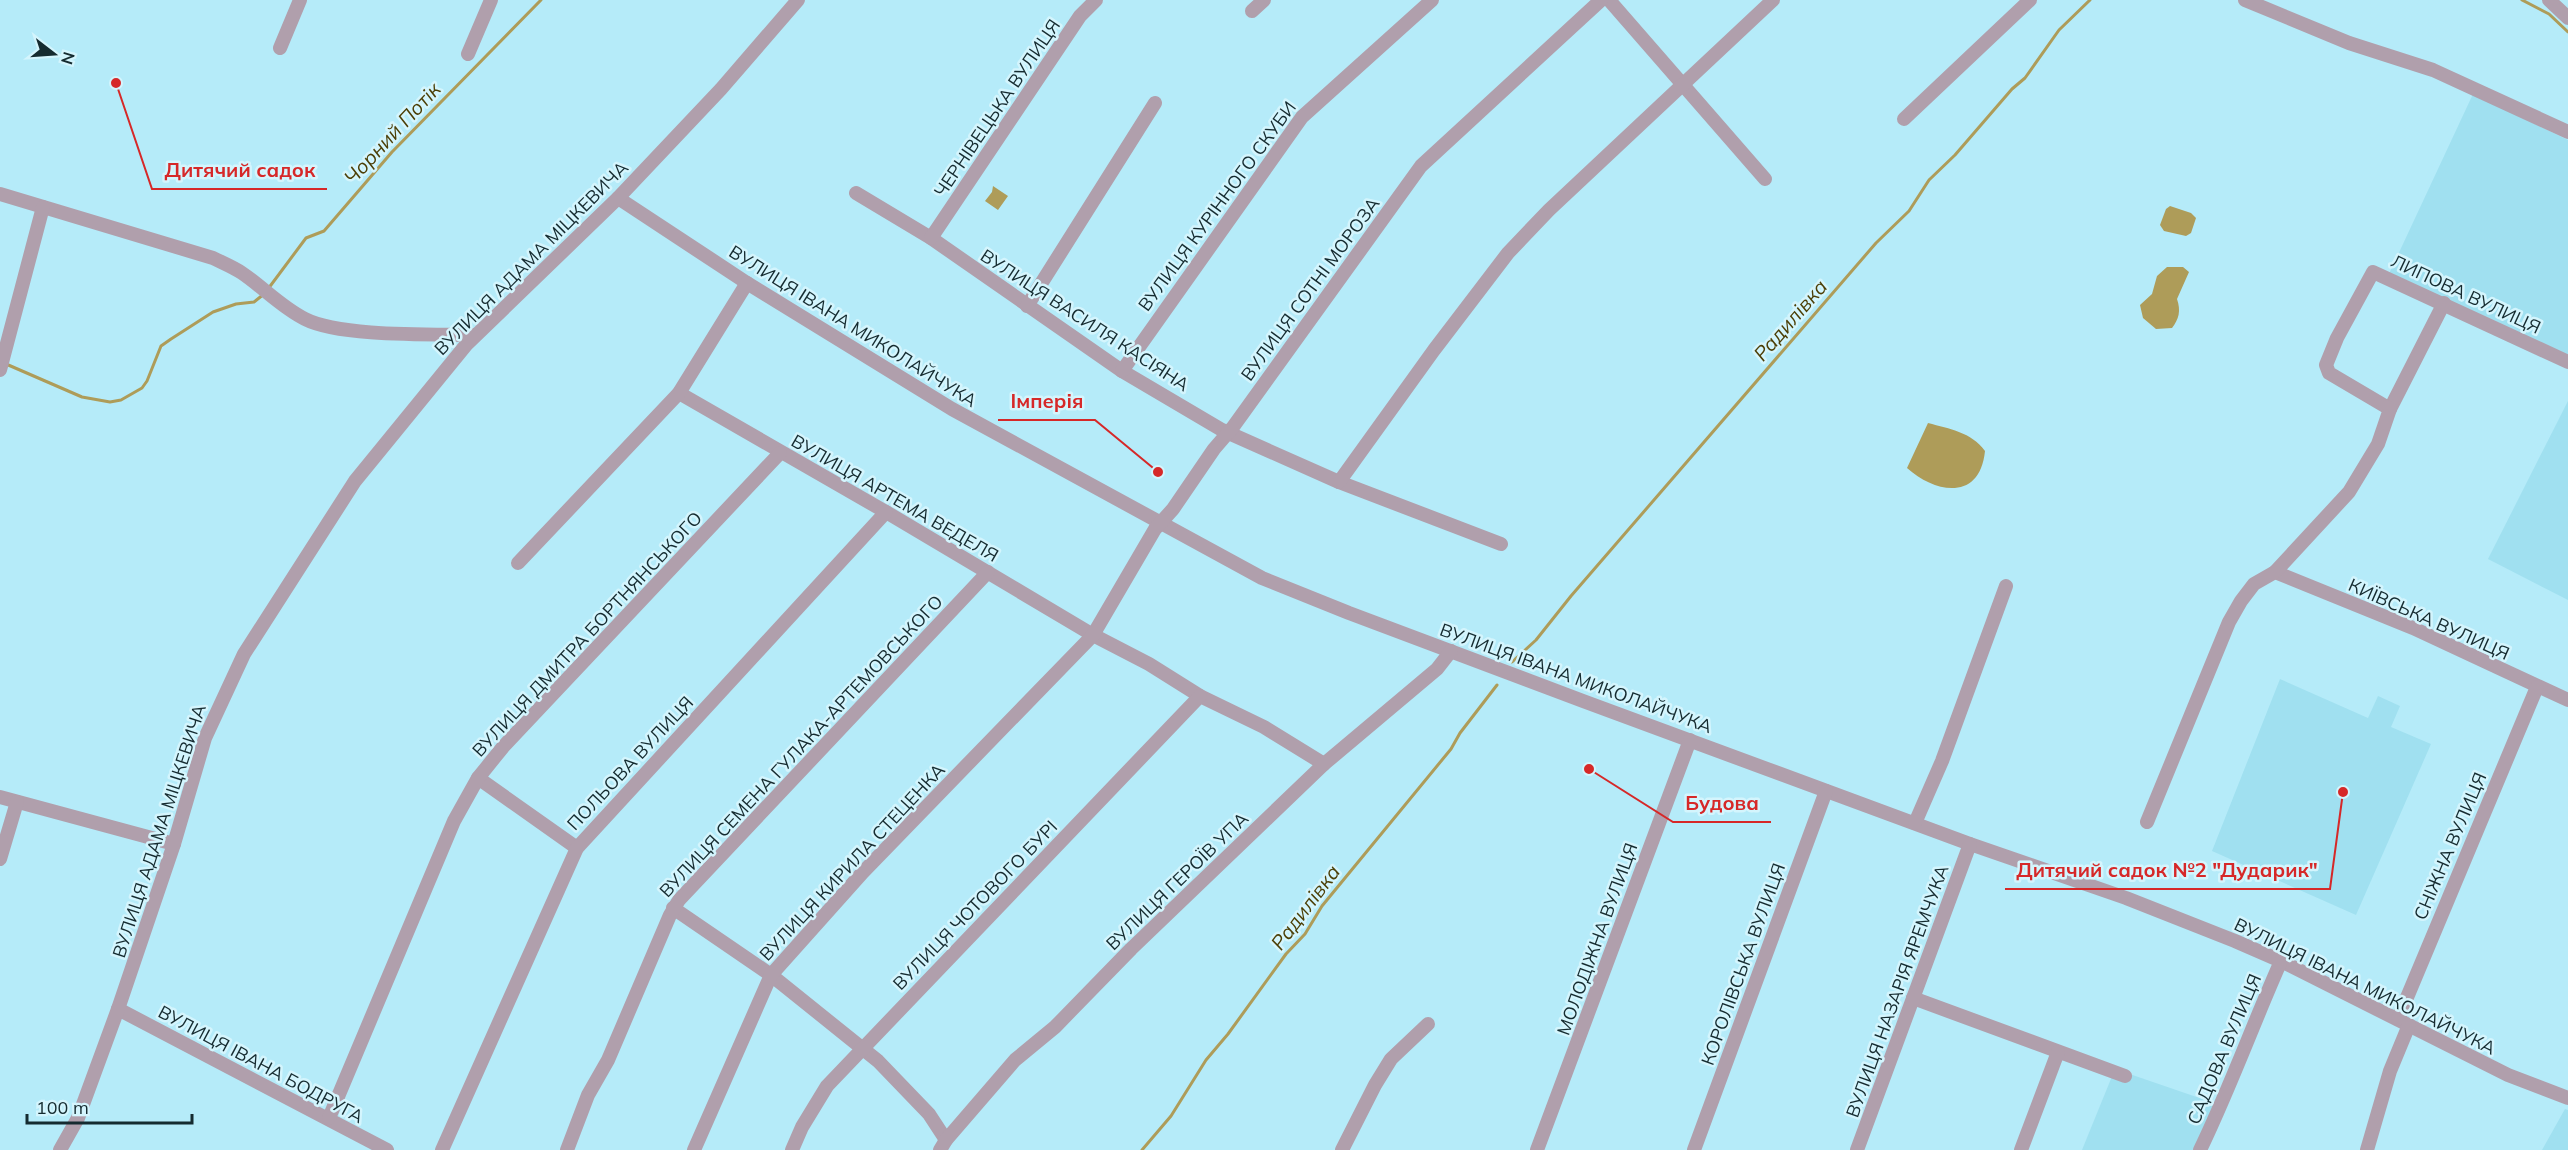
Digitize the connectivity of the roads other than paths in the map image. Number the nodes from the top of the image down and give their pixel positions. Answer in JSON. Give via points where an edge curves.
{"nodes":[{"id":1,"x":300,"y":0,"type":"edge"},
{"id":2,"x":491,"y":0,"type":"edge"},
{"id":3,"x":798,"y":0,"type":"edge"},
{"id":4,"x":1096,"y":0,"type":"edge"},
{"id":5,"x":1264,"y":0,"type":"edge"},
{"id":6,"x":1432,"y":0,"type":"edge"},
{"id":7,"x":1601,"y":0,"type":"edge"},
{"id":8,"x":1609,"y":0,"type":"edge"},
{"id":9,"x":1773,"y":0,"type":"edge"},
{"id":10,"x":2030,"y":0,"type":"edge"},
{"id":11,"x":2245,"y":0,"type":"edge"},
{"id":12,"x":2548,"y":0,"type":"edge"},
{"id":13,"x":1252,"y":11,"type":"dead end"},
{"id":14,"x":2568,"y":18,"type":"edge"},
{"id":15,"x":280,"y":48,"type":"dead end"},
{"id":16,"x":468,"y":54,"type":"dead end"},
{"id":17,"x":1683,"y":83,"type":"junction"},
{"id":18,"x":1155,"y":103,"type":"dead end"},
{"id":19,"x":1904,"y":119,"type":"dead end"},
{"id":20,"x":2568,"y":132,"type":"edge"},
{"id":21,"x":1765,"y":179,"type":"dead end"},
{"id":22,"x":856,"y":193,"type":"dead end"},
{"id":23,"x":0,"y":194,"type":"edge"},
{"id":24,"x":618,"y":198,"type":"junction"},
{"id":25,"x":43,"y":207,"type":"junction"},
{"id":26,"x":931,"y":238,"type":"junction"},
{"id":27,"x":747,"y":283,"type":"junction"},
{"id":28,"x":2444,"y":303,"type":"junction"},
{"id":29,"x":1027,"y":306,"type":"junction"},
{"id":30,"x":475,"y":335,"type":"junction"},
{"id":31,"x":2568,"y":362,"type":"edge"},
{"id":32,"x":0,"y":370,"type":"edge"},
{"id":33,"x":1122,"y":370,"type":"junction"},
{"id":34,"x":679,"y":393,"type":"junction"},
{"id":35,"x":2390,"y":409,"type":"junction"},
{"id":36,"x":1228,"y":433,"type":"junction"},
{"id":37,"x":780,"y":453,"type":"junction"},
{"id":38,"x":1340,"y":482,"type":"junction"},
{"id":39,"x":886,"y":512,"type":"junction"},
{"id":40,"x":1160,"y":524,"type":"junction"},
{"id":41,"x":1501,"y":544,"type":"dead end"},
{"id":42,"x":518,"y":563,"type":"dead end"},
{"id":43,"x":988,"y":572,"type":"junction"},
{"id":44,"x":2275,"y":573,"type":"junction"},
{"id":45,"x":2006,"y":586,"type":"dead end"},
{"id":46,"x":1093,"y":636,"type":"junction"},
{"id":47,"x":1451,"y":651,"type":"junction"},
{"id":48,"x":2537,"y":687,"type":"junction"},
{"id":49,"x":1200,"y":696,"type":"junction"},
{"id":50,"x":2568,"y":700,"type":"edge"},
{"id":51,"x":1689,"y":740,"type":"junction"},
{"id":52,"x":1324,"y":764,"type":"junction"},
{"id":53,"x":478,"y":778,"type":"junction"},
{"id":54,"x":1826,"y":791,"type":"junction"},
{"id":55,"x":0,"y":797,"type":"edge"},
{"id":56,"x":16,"y":802,"type":"junction"},
{"id":57,"x":2147,"y":822,"type":"dead end"},
{"id":58,"x":1915,"y":823,"type":"junction"},
{"id":59,"x":174,"y":843,"type":"junction"},
{"id":60,"x":1970,"y":844,"type":"junction"},
{"id":61,"x":577,"y":848,"type":"junction"},
{"id":62,"x":0,"y":859,"type":"edge"},
{"id":63,"x":673,"y":908,"type":"junction"},
{"id":64,"x":2281,"y":961,"type":"junction"},
{"id":65,"x":771,"y":975,"type":"junction"},
{"id":66,"x":1913,"y":998,"type":"junction"},
{"id":67,"x":118,"y":1009,"type":"junction"},
{"id":68,"x":2403,"y":1022,"type":"junction"},
{"id":69,"x":1428,"y":1024,"type":"dead end"},
{"id":70,"x":861,"y":1050,"type":"junction"},
{"id":71,"x":2058,"y":1052,"type":"junction"},
{"id":72,"x":2125,"y":1076,"type":"dead end"},
{"id":73,"x":2568,"y":1098,"type":"edge"},
{"id":74,"x":329,"y":1119,"type":"junction"},
{"id":75,"x":943,"y":1145,"type":"edge"},
{"id":76,"x":60,"y":1150,"type":"edge"},
{"id":77,"x":387,"y":1150,"type":"edge"},
{"id":78,"x":442,"y":1150,"type":"edge"},
{"id":79,"x":567,"y":1150,"type":"edge"},
{"id":80,"x":694,"y":1150,"type":"edge"},
{"id":81,"x":792,"y":1150,"type":"edge"},
{"id":82,"x":1342,"y":1150,"type":"edge"},
{"id":83,"x":1537,"y":1150,"type":"edge"},
{"id":84,"x":1694,"y":1150,"type":"edge"},
{"id":85,"x":1857,"y":1150,"type":"edge"},
{"id":86,"x":2021,"y":1150,"type":"edge"},
{"id":87,"x":2200,"y":1150,"type":"edge"},
{"id":88,"x":2367,"y":1150,"type":"edge"}],
"edges":[{"from":1,"to":15,"type":"street"},
{"from":2,"to":16,"type":"street"},
{"from":3,"to":24,"type":"street","name":"ВУЛИЦЯ АДАМА МІЦКЕВИЧА"},
{"from":4,"to":26,"type":"street","name":"ЧЕРНІВЕЦЬКА ВУЛИЦЯ","via":[[1080,16]]},
{"from":5,"to":13,"type":"street"},
{"from":6,"to":33,"type":"street","name":"ВУЛИЦЯ КУРІННОГО СКУБИ","via":[[1302,117]]},
{"from":7,"to":36,"type":"street","name":"ВУЛИЦЯ СОТНІ МОРОЗА","via":[[1421,166]]},
{"from":8,"to":17,"type":"street"},
{"from":9,"to":17,"type":"street"},
{"from":10,"to":19,"type":"street"},
{"from":11,"to":20,"type":"street","via":[[2349,43],[2424,67]]},
{"from":12,"to":14,"type":"street"},
{"from":17,"to":21,"type":"street"},
{"from":17,"to":38,"type":"street","via":[[1508,253]]},
{"from":18,"to":29,"type":"street"},
{"from":22,"to":26,"type":"street","name":"ВУЛИЦЯ ВАСИЛЯ КАСІЯНА"},
{"from":23,"to":25,"type":"street"},
{"from":24,"to":27,"type":"street","name":"ВУЛИЦЯ ІВАНА МИКОЛАЙЧУКА"},
{"from":24,"to":30,"type":"street","name":"ВУЛИЦЯ АДАМА МІЦКЕВИЧА"},
{"from":25,"to":30,"type":"street","via":[[213,258],[308,320],[359,331]]},
{"from":25,"to":32,"type":"street"},
{"from":26,"to":29,"type":"street","name":"ВУЛИЦЯ ВАСИЛЯ КАСІЯНА"},
{"from":27,"to":34,"type":"street"},
{"from":27,"to":40,"type":"street","name":"ВУЛИЦЯ ІВАНА МИКОЛАЙЧУКА","via":[[952,409]]},
{"from":28,"to":31,"type":"street","name":"ЛИПОВА ВУЛИЦЯ"},
{"from":28,"to":35,"type":"street"},
{"from":28,"to":35,"type":"street","name":"ЛИПОВА ВУЛИЦЯ","via":[[2373,272],[2337,338],[2326,365],[2329,373]]},
{"from":29,"to":33,"type":"street","name":"ВУЛИЦЯ ВАСИЛЯ КАСІЯНА"},
{"from":30,"to":59,"type":"street","name":"ВУЛИЦЯ АДАМА МІЦКЕВИЧА","via":[[355,481],[244,654],[205,738]]},
{"from":33,"to":36,"type":"street","name":"ВУЛИЦЯ ВАСИЛЯ КАСІЯНА"},
{"from":34,"to":37,"type":"street","name":"ВУЛИЦЯ АРТЕМА ВЕДЕЛЯ"},
{"from":34,"to":42,"type":"street"},
{"from":35,"to":44,"type":"street","via":[[2378,444],[2349,492]]},
{"from":36,"to":38,"type":"street","name":"ВУЛИЦЯ ВАСИЛЯ КАСІЯНА"},
{"from":36,"to":40,"type":"street","name":"ВУЛИЦЯ СОТНІ МОРОЗА"},
{"from":37,"to":39,"type":"street","name":"ВУЛИЦЯ АРТЕМА ВЕДЕЛЯ"},
{"from":37,"to":53,"type":"street","name":"ВУЛИЦЯ ДМИТРА БОРТНЯНСЬКОГО"},
{"from":38,"to":41,"type":"street","name":"ВУЛИЦЯ ВАСИЛЯ КАСІЯНА"},
{"from":39,"to":43,"type":"street","name":"ВУЛИЦЯ АРТЕМА ВЕДЕЛЯ"},
{"from":39,"to":61,"type":"street","name":"ПОЛЬОВА ВУЛИЦЯ"},
{"from":40,"to":46,"type":"street","name":"ВУЛИЦЯ СОТНІ МОРОЗА"},
{"from":40,"to":47,"type":"street","name":"ВУЛИЦЯ ІВАНА МИКОЛАЙЧУКА","via":[[1262,578]]},
{"from":43,"to":46,"type":"street","name":"ВУЛИЦЯ АРТЕМА ВЕДЕЛЯ"},
{"from":43,"to":63,"type":"street","name":"ВУЛИЦЯ СЕМЕНА ГУЛАКА-АРТЕМОВСЬКОГО"},
{"from":44,"to":48,"type":"street","name":"КИЇВСЬКА ВУЛИЦЯ","via":[[2413,628]]},
{"from":44,"to":57,"type":"street","via":[[2254,584],[2229,622]]},
{"from":45,"to":58,"type":"street"},
{"from":46,"to":49,"type":"street","name":"ВУЛИЦЯ АРТЕМА ВЕДЕЛЯ"},
{"from":46,"to":65,"type":"street","name":"ВУЛИЦЯ КИРИЛА СТЕЦЕНКА","via":[[863,872]]},
{"from":47,"to":51,"type":"street","name":"ВУЛИЦЯ ІВАНА МИКОЛАЙЧУКА"},
{"from":47,"to":52,"type":"street","name":"ВУЛИЦЯ ГЕРОЇВ УПА","via":[[1437,669]]},
{"from":48,"to":50,"type":"street","name":"КИЇВСЬКА ВУЛИЦЯ"},
{"from":48,"to":68,"type":"street","name":"СНІЖНА ВУЛИЦЯ"},
{"from":49,"to":52,"type":"street","name":"ВУЛИЦЯ АРТЕМА ВЕДЕЛЯ","via":[[1264,727]]},
{"from":49,"to":70,"type":"street","name":"ВУЛИЦЯ ЧОТОВОГО БУРІ"},
{"from":51,"to":54,"type":"street","name":"ВУЛИЦЯ ІВАНА МИКОЛАЙЧУКА"},
{"from":51,"to":83,"type":"street","name":"МОЛОДІЖНА ВУЛИЦЯ"},
{"from":52,"to":75,"type":"street","name":"ВУЛИЦЯ ГЕРОЇВ УПА","via":[[1055,1027],[1015,1060]]},
{"from":53,"to":61,"type":"street"},
{"from":53,"to":74,"type":"street","name":"ВУЛИЦЯ ДМИТРА БОРТНЯНСЬКОГО","via":[[454,821]]},
{"from":54,"to":58,"type":"street","name":"ВУЛИЦЯ ІВАНА МИКОЛАЙЧУКА"},
{"from":54,"to":84,"type":"street","name":"КОРОЛІВСЬКА ВУЛИЦЯ"},
{"from":55,"to":56,"type":"street"},
{"from":56,"to":59,"type":"street"},
{"from":56,"to":62,"type":"street"},
{"from":58,"to":60,"type":"street","name":"ВУЛИЦЯ ІВАНА МИКОЛАЙЧУКА"},
{"from":59,"to":67,"type":"street","name":"ВУЛИЦЯ АДАМА МІЦКЕВИЧА"},
{"from":60,"to":64,"type":"street","name":"ВУЛИЦЯ ІВАНА МИКОЛАЙЧУКА","via":[[2126,898]]},
{"from":60,"to":66,"type":"street","name":"ВУЛИЦЯ НАЗАРІЯ ЯРЕМЧУКА"},
{"from":61,"to":78,"type":"street","name":"ПОЛЬОВА ВУЛИЦЯ"},
{"from":63,"to":65,"type":"street"},
{"from":63,"to":79,"type":"street","name":"ВУЛИЦЯ СЕМЕНА ГУЛАКА-АРТЕМОВСЬКОГО"},
{"from":64,"to":68,"type":"street","name":"ВУЛИЦЯ ІВАНА МИКОЛАЙЧУКА"},
{"from":64,"to":87,"type":"street","name":"САДОВА ВУЛИЦЯ"},
{"from":65,"to":70,"type":"street"},
{"from":65,"to":80,"type":"street","name":"ВУЛИЦЯ КИРИЛА СТЕЦЕНКА"},
{"from":66,"to":71,"type":"street"},
{"from":66,"to":85,"type":"street","name":"ВУЛИЦЯ НАЗАРІЯ ЯРЕМЧУКА"},
{"from":67,"to":74,"type":"street","name":"ВУЛИЦЯ ІВАНА БОДРУГА"},
{"from":67,"to":76,"type":"street","name":"ВУЛИЦЯ АДАМА МІЦКЕВИЧА","via":[[78,1118]]},
{"from":68,"to":73,"type":"street","name":"ВУЛИЦЯ ІВАНА МИКОЛАЙЧУКА","via":[[2508,1075]]},
{"from":68,"to":88,"type":"street","name":"СНІЖНА ВУЛИЦЯ"},
{"from":69,"to":82,"type":"street","via":[[1391,1059]]},
{"from":70,"to":75,"type":"street","via":[[935,1120]]},
{"from":70,"to":81,"type":"street","name":"ВУЛИЦЯ ЧОТОВОГО БУРІ","via":[[827,1086]]},
{"from":71,"to":72,"type":"street"},
{"from":71,"to":86,"type":"street"},
{"from":74,"to":77,"type":"street","name":"ВУЛИЦЯ ІВАНА БОДРУГА"}]}
